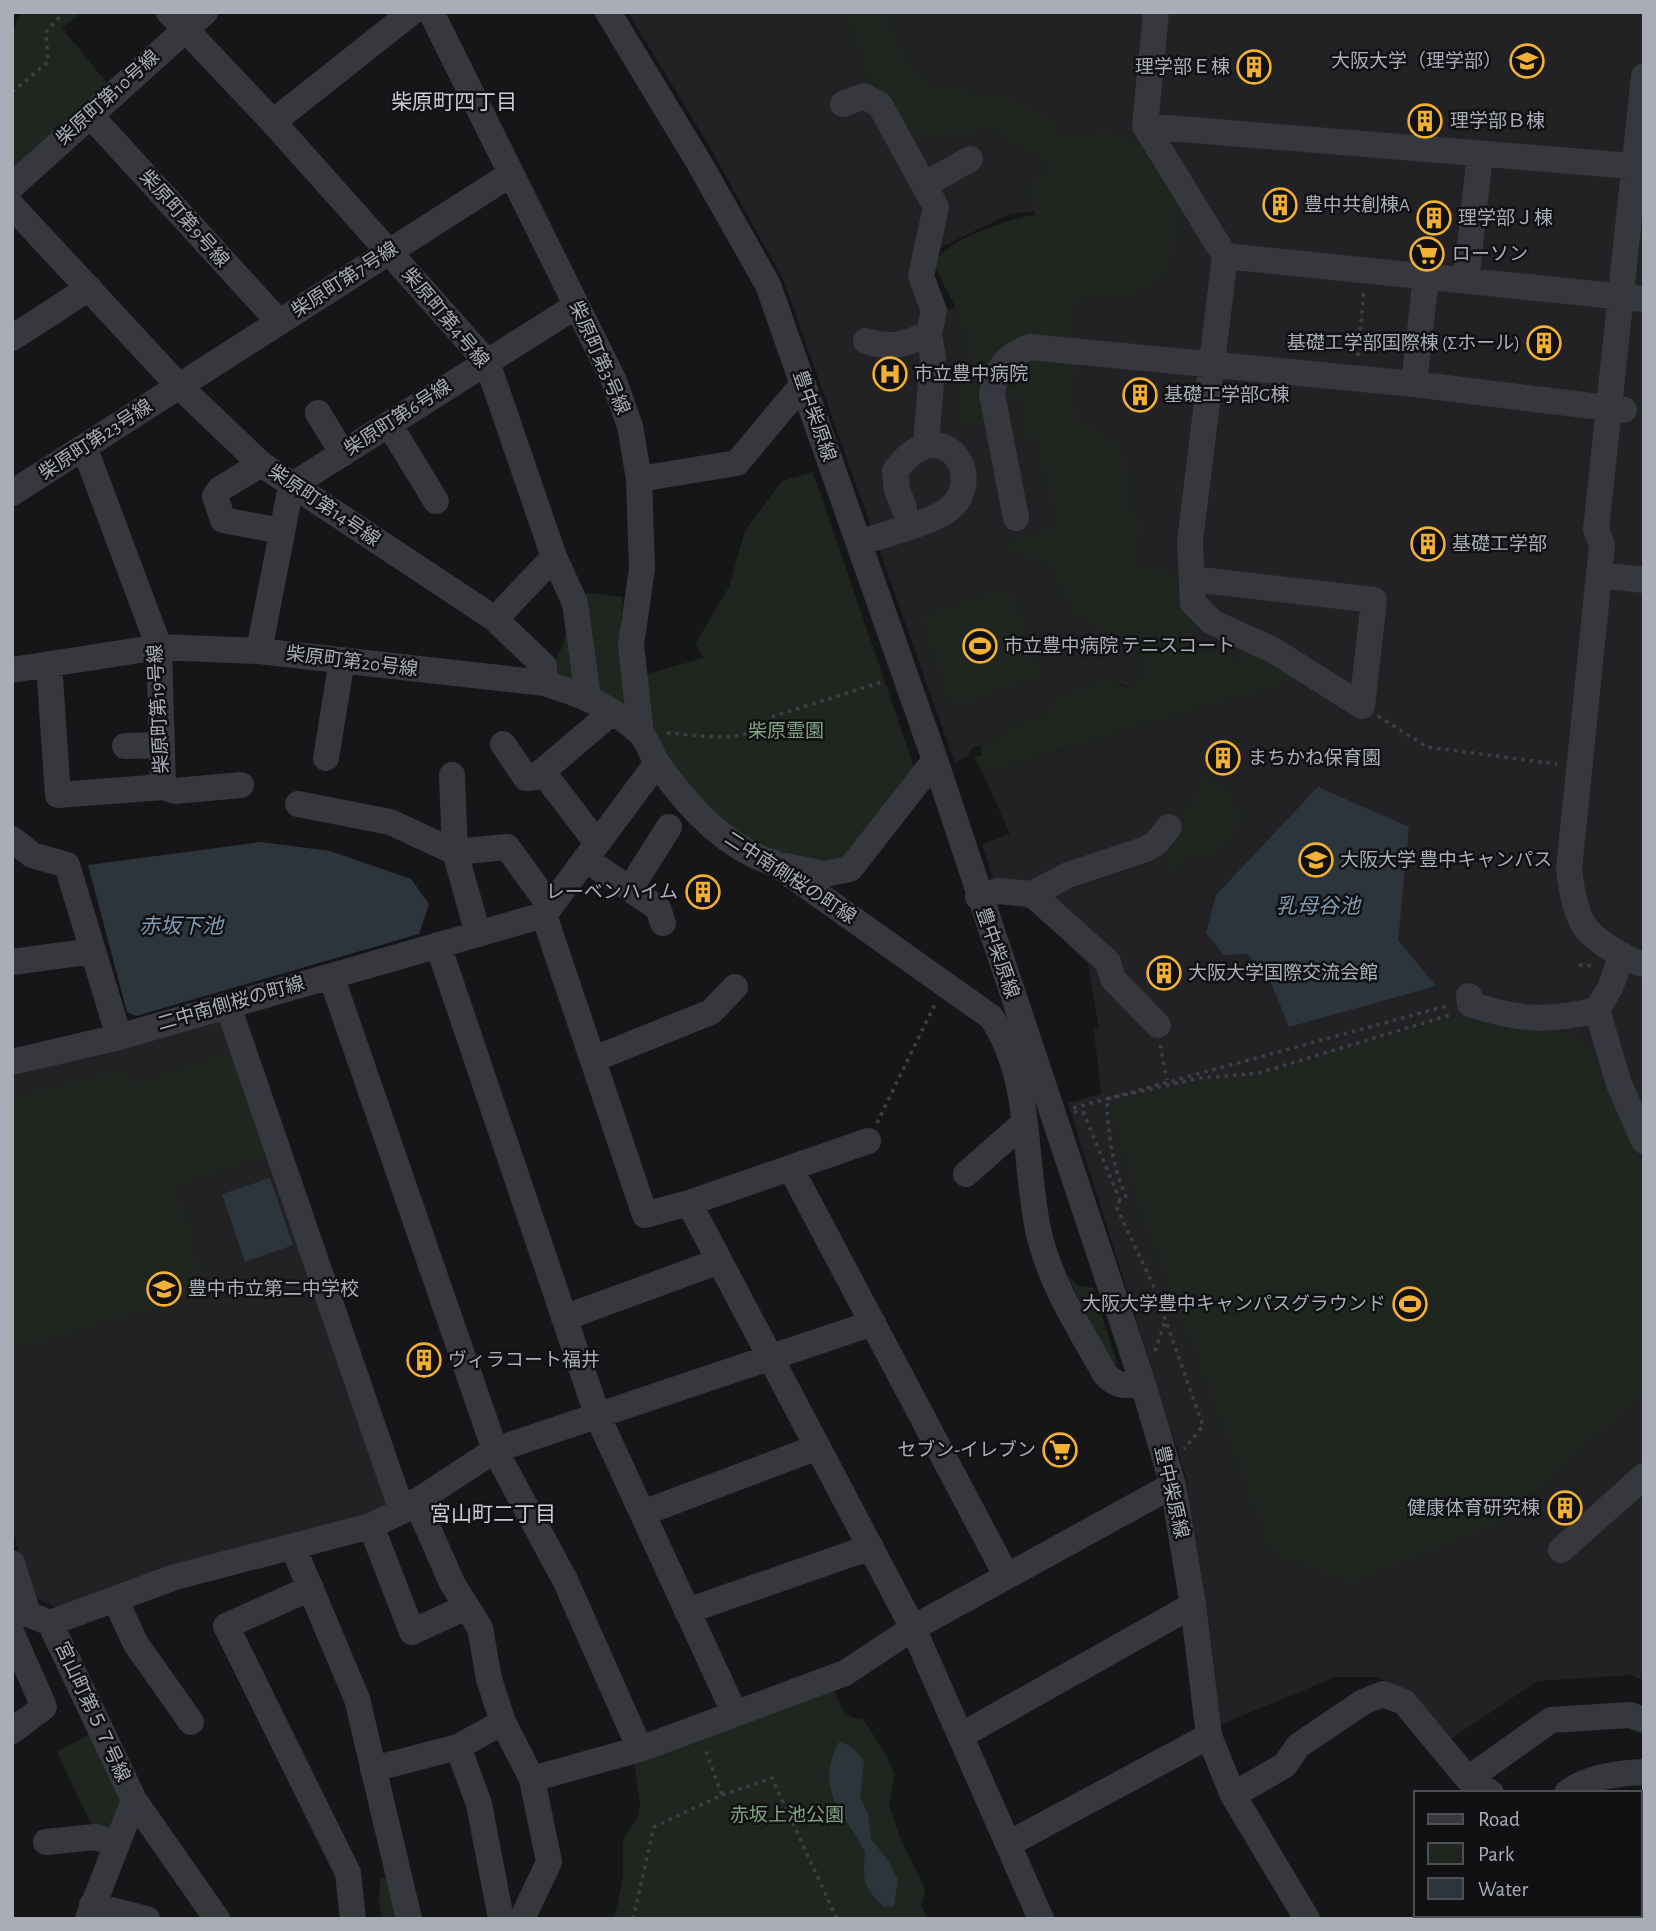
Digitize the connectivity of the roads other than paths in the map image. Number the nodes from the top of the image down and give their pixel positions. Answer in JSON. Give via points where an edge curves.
{"nodes":[{"id":1,"x":205,"y":12,"type":"edge"},
{"id":2,"x":412,"y":12,"type":"edge"},
{"id":3,"x":431,"y":12,"type":"edge"},
{"id":4,"x":608,"y":12,"type":"edge"},
{"id":5,"x":1156,"y":12,"type":"edge"},
{"id":6,"x":176,"y":21,"type":"edge"},
{"id":7,"x":1644,"y":76,"type":"edge"},
{"id":8,"x":843,"y":104,"type":"dead end"},
{"id":9,"x":90,"y":115,"type":"junction"},
{"id":10,"x":273,"y":122,"type":"junction"},
{"id":11,"x":1145,"y":126,"type":"junction"},
{"id":12,"x":1480,"y":155,"type":"junction"},
{"id":13,"x":970,"y":159,"type":"dead end"},
{"id":14,"x":1639,"y":167,"type":"edge"},
{"id":15,"x":511,"y":174,"type":"junction"},
{"id":16,"x":926,"y":184,"type":"junction"},
{"id":17,"x":12,"y":186,"type":"edge"},
{"id":18,"x":12,"y":206,"type":"edge"},
{"id":19,"x":1644,"y":237,"type":"edge"},
{"id":20,"x":389,"y":252,"type":"junction"},
{"id":21,"x":1225,"y":256,"type":"junction"},
{"id":22,"x":1426,"y":277,"type":"junction"},
{"id":23,"x":1466,"y":281,"type":"junction"},
{"id":24,"x":89,"y":288,"type":"junction"},
{"id":25,"x":1634,"y":298,"type":"edge"},
{"id":26,"x":576,"y":306,"type":"junction"},
{"id":27,"x":278,"y":322,"type":"junction"},
{"id":28,"x":929,"y":334,"type":"junction"},
{"id":29,"x":12,"y":338,"type":"edge"},
{"id":30,"x":866,"y":341,"type":"dead end"},
{"id":31,"x":487,"y":362,"type":"junction"},
{"id":32,"x":1211,"y":365,"type":"junction"},
{"id":33,"x":803,"y":384,"type":"junction"},
{"id":34,"x":1414,"y":384,"type":"junction"},
{"id":35,"x":178,"y":386,"type":"junction"},
{"id":36,"x":1617,"y":409,"type":"junction"},
{"id":37,"x":318,"y":413,"type":"dead end"},
{"id":38,"x":389,"y":424,"type":"junction"},
{"id":39,"x":926,"y":444,"type":"junction"},
{"id":40,"x":85,"y":449,"type":"junction"},
{"id":41,"x":343,"y":454,"type":"junction"},
{"id":42,"x":261,"y":464,"type":"junction"},
{"id":43,"x":639,"y":479,"type":"junction"},
{"id":44,"x":291,"y":486,"type":"junction"},
{"id":45,"x":12,"y":493,"type":"edge"},
{"id":46,"x":436,"y":501,"type":"dead end"},
{"id":47,"x":904,"y":508,"type":"dead end"},
{"id":48,"x":1016,"y":518,"type":"dead end"},
{"id":49,"x":281,"y":531,"type":"junction"},
{"id":50,"x":859,"y":543,"type":"junction"},
{"id":51,"x":554,"y":557,"type":"junction"},
{"id":52,"x":1599,"y":575,"type":"junction"},
{"id":53,"x":1192,"y":579,"type":"junction"},
{"id":54,"x":1644,"y":580,"type":"edge"},
{"id":55,"x":495,"y":619,"type":"junction"},
{"id":56,"x":159,"y":647,"type":"junction"},
{"id":57,"x":259,"y":651,"type":"junction"},
{"id":58,"x":342,"y":660,"type":"junction"},
{"id":59,"x":49,"y":664,"type":"junction"},
{"id":60,"x":12,"y":670,"type":"edge"},
{"id":61,"x":544,"y":683,"type":"junction"},
{"id":62,"x":588,"y":697,"type":"junction"},
{"id":63,"x":612,"y":712,"type":"junction"},
{"id":64,"x":641,"y":734,"type":"junction"},
{"id":65,"x":503,"y":744,"type":"dead end"},
{"id":66,"x":162,"y":745,"type":"junction"},
{"id":67,"x":125,"y":746,"type":"dead end"},
{"id":68,"x":326,"y":758,"type":"dead end"},
{"id":69,"x":935,"y":760,"type":"junction"},
{"id":70,"x":657,"y":763,"type":"junction"},
{"id":71,"x":542,"y":771,"type":"junction"},
{"id":72,"x":452,"y":775,"type":"dead end"},
{"id":73,"x":241,"y":785,"type":"dead end"},
{"id":74,"x":163,"y":787,"type":"junction"},
{"id":75,"x":299,"y":804,"type":"dead end"},
{"id":76,"x":678,"y":815,"type":"junction"},
{"id":77,"x":1169,"y":827,"type":"dead end"},
{"id":78,"x":12,"y":839,"type":"edge"},
{"id":79,"x":591,"y":851,"type":"junction"},
{"id":80,"x":455,"y":852,"type":"junction"},
{"id":81,"x":774,"y":863,"type":"junction"},
{"id":82,"x":630,"y":889,"type":"junction"},
{"id":83,"x":1032,"y":894,"type":"junction"},
{"id":84,"x":978,"y":897,"type":"junction"},
{"id":85,"x":547,"y":911,"type":"junction"},
{"id":86,"x":663,"y":923,"type":"dead end"},
{"id":87,"x":478,"y":934,"type":"junction"},
{"id":88,"x":438,"y":945,"type":"junction"},
{"id":89,"x":93,"y":951,"type":"junction"},
{"id":90,"x":1633,"y":960,"type":"edge"},
{"id":91,"x":12,"y":962,"type":"edge"},
{"id":92,"x":331,"y":976,"type":"junction"},
{"id":93,"x":735,"y":987,"type":"dead end"},
{"id":94,"x":1469,"y":1000,"type":"road end"},
{"id":95,"x":228,"y":1006,"type":"junction"},
{"id":96,"x":1597,"y":1010,"type":"junction"},
{"id":97,"x":1158,"y":1025,"type":"road end"},
{"id":98,"x":119,"y":1037,"type":"junction"},
{"id":99,"x":594,"y":1059,"type":"junction"},
{"id":100,"x":12,"y":1062,"type":"edge"},
{"id":101,"x":1024,"y":1123,"type":"junction"},
{"id":102,"x":868,"y":1141,"type":"road end"},
{"id":103,"x":1644,"y":1141,"type":"edge"},
{"id":104,"x":791,"y":1169,"type":"junction"},
{"id":105,"x":966,"y":1174,"type":"dead end"},
{"id":106,"x":689,"y":1203,"type":"junction"},
{"id":107,"x":719,"y":1261,"type":"junction"},
{"id":108,"x":564,"y":1318,"type":"junction"},
{"id":109,"x":873,"y":1323,"type":"junction"},
{"id":110,"x":770,"y":1355,"type":"junction"},
{"id":111,"x":1143,"y":1384,"type":"junction"},
{"id":112,"x":598,"y":1417,"type":"junction"},
{"id":113,"x":818,"y":1447,"type":"junction"},
{"id":114,"x":495,"y":1450,"type":"junction"},
{"id":115,"x":1644,"y":1476,"type":"edge"},
{"id":116,"x":1171,"y":1477,"type":"junction"},
{"id":117,"x":409,"y":1506,"type":"junction"},
{"id":118,"x":643,"y":1513,"type":"junction"},
{"id":119,"x":371,"y":1526,"type":"junction"},
{"id":120,"x":293,"y":1546,"type":"junction"},
{"id":121,"x":871,"y":1547,"type":"junction"},
{"id":122,"x":1561,"y":1549,"type":"dead end"},
{"id":123,"x":12,"y":1563,"type":"edge"},
{"id":124,"x":1006,"y":1575,"type":"junction"},
{"id":125,"x":311,"y":1588,"type":"junction"},
{"id":126,"x":115,"y":1599,"type":"junction"},
{"id":127,"x":1193,"y":1605,"type":"junction"},
{"id":128,"x":466,"y":1608,"type":"junction"},
{"id":129,"x":687,"y":1611,"type":"junction"},
{"id":130,"x":26,"y":1621,"type":"edge"},
{"id":131,"x":913,"y":1628,"type":"junction"},
{"id":132,"x":734,"y":1712,"type":"junction"},
{"id":133,"x":1644,"y":1720,"type":"edge"},
{"id":134,"x":191,"y":1722,"type":"dead end"},
{"id":135,"x":503,"y":1722,"type":"junction"},
{"id":136,"x":12,"y":1731,"type":"edge"},
{"id":137,"x":962,"y":1735,"type":"junction"},
{"id":138,"x":1209,"y":1736,"type":"junction"},
{"id":139,"x":458,"y":1747,"type":"junction"},
{"id":140,"x":640,"y":1749,"type":"junction"},
{"id":141,"x":373,"y":1769,"type":"junction"},
{"id":142,"x":1644,"y":1772,"type":"edge"},
{"id":143,"x":532,"y":1779,"type":"junction"},
{"id":144,"x":1468,"y":1779,"type":"junction"},
{"id":145,"x":1488,"y":1791,"type":"edge"},
{"id":146,"x":1569,"y":1791,"type":"edge"},
{"id":147,"x":1233,"y":1795,"type":"junction"},
{"id":148,"x":134,"y":1801,"type":"junction"},
{"id":149,"x":46,"y":1842,"type":"dead end"},
{"id":150,"x":1010,"y":1843,"type":"junction"},
{"id":151,"x":117,"y":1844,"type":"junction"},
{"id":152,"x":90,"y":1912,"type":"edge"},
{"id":153,"x":147,"y":1919,"type":"edge"},
{"id":154,"x":217,"y":1919,"type":"edge"},
{"id":155,"x":353,"y":1919,"type":"edge"},
{"id":156,"x":409,"y":1919,"type":"edge"},
{"id":157,"x":501,"y":1919,"type":"edge"},
{"id":158,"x":522,"y":1919,"type":"edge"},
{"id":159,"x":1041,"y":1919,"type":"edge"},
{"id":160,"x":1307,"y":1919,"type":"edge"}],
"edges":[{"from":1,"to":6,"type":"street","name":"柴原町第10号線"},
{"from":2,"to":10,"type":"street"},
{"from":3,"to":15,"type":"street","name":"柴原町第3号線"},
{"from":4,"to":33,"type":"street","name":"豊中柴原線","via":[[768,285]]},
{"from":5,"to":11,"type":"street"},
{"from":6,"to":9,"type":"street","name":"柴原町第10号線"},
{"from":6,"to":10,"type":"street","name":"柴原町第4号線"},
{"from":7,"to":14,"type":"street"},
{"from":8,"to":16,"type":"street","via":[[864,96],[880,105]]},
{"from":9,"to":17,"type":"street","name":"柴原町第10号線"},
{"from":9,"to":27,"type":"street","name":"柴原町第9号線"},
{"from":10,"to":20,"type":"street","name":"柴原町第4号線"},
{"from":11,"to":12,"type":"street"},
{"from":11,"to":21,"type":"street"},
{"from":12,"to":14,"type":"street"},
{"from":12,"to":23,"type":"street"},
{"from":13,"to":16,"type":"street"},
{"from":14,"to":25,"type":"street"},
{"from":15,"to":20,"type":"street","name":"柴原町第7号線"},
{"from":15,"to":26,"type":"street","name":"柴原町第3号線"},
{"from":16,"to":28,"type":"street","via":[[937,211],[921,276],[933,311]]},
{"from":18,"to":24,"type":"street","name":"柴原町第14号線"},
{"from":19,"to":25,"type":"street"},
{"from":20,"to":27,"type":"street","name":"柴原町第7号線"},
{"from":20,"to":31,"type":"street","name":"柴原町第4号線"},
{"from":21,"to":22,"type":"street"},
{"from":21,"to":32,"type":"street"},
{"from":22,"to":23,"type":"street"},
{"from":22,"to":34,"type":"street"},
{"from":23,"to":25,"type":"street"},
{"from":24,"to":29,"type":"street"},
{"from":24,"to":35,"type":"street","name":"柴原町第14号線"},
{"from":25,"to":36,"type":"street"},
{"from":26,"to":31,"type":"street","name":"柴原町第6号線"},
{"from":26,"to":43,"type":"street","name":"柴原町第3号線","via":[[614,381]]},
{"from":27,"to":35,"type":"street","name":"柴原町第7号線"},
{"from":28,"to":30,"type":"street","via":[[908,344],[883,347]]},
{"from":28,"to":39,"type":"street","via":[[933,359]]},
{"from":31,"to":38,"type":"street","name":"柴原町第6号線"},
{"from":31,"to":51,"type":"street","name":"柴原町第4号線"},
{"from":32,"to":34,"type":"street"},
{"from":32,"to":48,"type":"street","via":[[1038,347],[1009,357],[995,377],[992,394]]},
{"from":32,"to":53,"type":"street","via":[[1190,541]]},
{"from":33,"to":43,"type":"street","via":[[737,463]]},
{"from":33,"to":50,"type":"street","name":"豊中柴原線"},
{"from":34,"to":36,"type":"street"},
{"from":35,"to":40,"type":"street","name":"柴原町第23号線"},
{"from":35,"to":42,"type":"street","name":"柴原町第14号線"},
{"from":36,"to":52,"type":"street","via":[[1613,532],[1602,545]]},
{"from":37,"to":41,"type":"street"},
{"from":38,"to":41,"type":"street","name":"柴原町第6号線"},
{"from":38,"to":46,"type":"street"},
{"from":39,"to":47,"type":"street","via":[[908,453],[895,471]]},
{"from":39,"to":50,"type":"street","via":[[945,447],[958,457],[964,474],[959,496],[945,512]]},
{"from":40,"to":45,"type":"street","name":"柴原町第23号線"},
{"from":40,"to":56,"type":"street","name":"柴原町第19号線"},
{"from":41,"to":44,"type":"street","name":"柴原町第6号線"},
{"from":42,"to":44,"type":"street","name":"柴原町第14号線"},
{"from":42,"to":49,"type":"street","via":[[215,496],[223,520]]},
{"from":43,"to":64,"type":"street","name":"柴原町第3号線","via":[[642,569],[631,645]]},
{"from":44,"to":49,"type":"street"},
{"from":44,"to":55,"type":"street","name":"柴原町第14号線"},
{"from":49,"to":57,"type":"street"},
{"from":50,"to":69,"type":"street","name":"豊中柴原線"},
{"from":51,"to":55,"type":"street"},
{"from":51,"to":62,"type":"street","name":"柴原町第4号線","via":[[575,603]]},
{"from":52,"to":54,"type":"street"},
{"from":52,"to":90,"type":"street","via":[[1569,869],[1585,928]]},
{"from":53,"to":53,"type":"street","via":[[1193,603],[1212,622],[1273,650],[1362,706],[1378,591]]},
{"from":55,"to":61,"type":"street","name":"柴原町第14号線","via":[[544,666]]},
{"from":56,"to":57,"type":"street","name":"柴原町第20号線"},
{"from":56,"to":59,"type":"street","name":"柴原町第20号線"},
{"from":56,"to":66,"type":"street","name":"柴原町第19号線"},
{"from":57,"to":58,"type":"street","name":"柴原町第20号線"},
{"from":58,"to":61,"type":"street","name":"柴原町第20号線"},
{"from":58,"to":68,"type":"street"},
{"from":59,"to":60,"type":"street","name":"柴原町第20号線"},
{"from":59,"to":74,"type":"street","name":"柴原町第19号線","via":[[58,795]]},
{"from":61,"to":62,"type":"street"},
{"from":62,"to":63,"type":"street"},
{"from":63,"to":64,"type":"street"},
{"from":63,"to":71,"type":"street"},
{"from":64,"to":70,"type":"street"},
{"from":65,"to":71,"type":"street","via":[[526,778]]},
{"from":66,"to":67,"type":"street"},
{"from":66,"to":74,"type":"street","name":"柴原町第19号線"},
{"from":69,"to":81,"type":"street","via":[[850,869],[825,874]]},
{"from":69,"to":84,"type":"street","name":"豊中柴原線"},
{"from":70,"to":76,"type":"street","name":"二中南側桜の町線"},
{"from":70,"to":79,"type":"street"},
{"from":71,"to":79,"type":"street"},
{"from":72,"to":80,"type":"street"},
{"from":73,"to":74,"type":"street","via":[[175,791]]},
{"from":75,"to":80,"type":"street","via":[[390,822]]},
{"from":76,"to":81,"type":"street","name":"二中南側桜の町線","via":[[704,821],[750,856]]},
{"from":76,"to":82,"type":"street"},
{"from":77,"to":83,"type":"street","via":[[1146,849],[1068,874]]},
{"from":78,"to":89,"type":"street","via":[[32,855],[67,865]]},
{"from":79,"to":82,"type":"street"},
{"from":79,"to":85,"type":"street"},
{"from":80,"to":85,"type":"street","via":[[507,847]]},
{"from":80,"to":87,"type":"street"},
{"from":81,"to":101,"type":"street","name":"二中南側桜の町線","via":[[991,1017],[1007,1041]]},
{"from":82,"to":86,"type":"street","via":[[659,908]]},
{"from":83,"to":84,"type":"street","via":[[998,891]]},
{"from":83,"to":97,"type":"street","via":[[1108,962],[1113,979]]},
{"from":84,"to":111,"type":"street","name":"豊中柴原線"},
{"from":85,"to":87,"type":"street","name":"二中南側桜の町線"},
{"from":85,"to":99,"type":"street"},
{"from":87,"to":88,"type":"street","name":"二中南側桜の町線"},
{"from":88,"to":92,"type":"street","name":"二中南側桜の町線"},
{"from":88,"to":108,"type":"street"},
{"from":89,"to":91,"type":"street"},
{"from":89,"to":98,"type":"street"},
{"from":90,"to":96,"type":"street"},
{"from":92,"to":95,"type":"street","name":"二中南側桜の町線"},
{"from":92,"to":114,"type":"street"},
{"from":93,"to":99,"type":"street","via":[[711,1012]]},
{"from":94,"to":96,"type":"street","via":[[1527,1020],[1567,1018]]},
{"from":95,"to":98,"type":"street","name":"二中南側桜の町線"},
{"from":95,"to":117,"type":"street"},
{"from":96,"to":103,"type":"street","via":[[1619,1084]]},
{"from":98,"to":100,"type":"street","name":"二中南側桜の町線"},
{"from":99,"to":106,"type":"street","via":[[645,1215]]},
{"from":101,"to":105,"type":"street"},
{"from":101,"to":111,"type":"street","name":"二中南側桜の町線","via":[[1037,1226],[1047,1266],[1105,1374],[1125,1386]]},
{"from":102,"to":104,"type":"street"},
{"from":104,"to":106,"type":"street"},
{"from":104,"to":109,"type":"street"},
{"from":106,"to":107,"type":"street"},
{"from":107,"to":108,"type":"street"},
{"from":107,"to":110,"type":"street"},
{"from":108,"to":112,"type":"street"},
{"from":109,"to":110,"type":"street"},
{"from":109,"to":124,"type":"street"},
{"from":110,"to":112,"type":"street"},
{"from":110,"to":113,"type":"street"},
{"from":111,"to":116,"type":"street","name":"豊中柴原線"},
{"from":112,"to":114,"type":"street"},
{"from":112,"to":118,"type":"street"},
{"from":113,"to":118,"type":"street"},
{"from":113,"to":121,"type":"street"},
{"from":114,"to":117,"type":"street"},
{"from":114,"to":140,"type":"street","via":[[565,1580]]},
{"from":115,"to":122,"type":"street"},
{"from":116,"to":124,"type":"street"},
{"from":116,"to":127,"type":"street","name":"豊中柴原線"},
{"from":117,"to":119,"type":"street"},
{"from":117,"to":128,"type":"street"},
{"from":118,"to":129,"type":"street"},
{"from":119,"to":120,"type":"street"},
{"from":119,"to":128,"type":"street","via":[[412,1632]]},
{"from":120,"to":125,"type":"street"},
{"from":120,"to":126,"type":"street","via":[[175,1577]]},
{"from":121,"to":129,"type":"street"},
{"from":121,"to":131,"type":"street"},
{"from":123,"to":130,"type":"street","name":"宮山町第５７号線"},
{"from":124,"to":131,"type":"street"},
{"from":125,"to":141,"type":"street","via":[[357,1699]]},
{"from":125,"to":155,"type":"street","via":[[226,1626],[348,1873]]},
{"from":126,"to":130,"type":"street"},
{"from":126,"to":134,"type":"street","via":[[136,1644]]},
{"from":127,"to":137,"type":"street"},
{"from":127,"to":138,"type":"street","name":"豊中柴原線"},
{"from":128,"to":135,"type":"street","via":[[480,1628]]},
{"from":129,"to":132,"type":"street"},
{"from":130,"to":136,"type":"street","via":[[44,1707]]},
{"from":130,"to":148,"type":"street","name":"宮山町第５７号線"},
{"from":131,"to":132,"type":"street","via":[[845,1673]]},
{"from":131,"to":137,"type":"street"},
{"from":132,"to":140,"type":"street"},
{"from":133,"to":144,"type":"street","via":[[1630,1714],[1551,1720]]},
{"from":135,"to":139,"type":"street"},
{"from":135,"to":143,"type":"street"},
{"from":137,"to":150,"type":"street"},
{"from":138,"to":147,"type":"street","name":"豊中柴原線"},
{"from":138,"to":150,"type":"street"},
{"from":139,"to":141,"type":"street"},
{"from":139,"to":157,"type":"street","via":[[480,1804]]},
{"from":140,"to":143,"type":"street"},
{"from":141,"to":156,"type":"street"},
{"from":142,"to":146,"type":"street","via":[[1622,1773]]},
{"from":143,"to":158,"type":"street","via":[[549,1862]]},
{"from":144,"to":145,"type":"street"},
{"from":144,"to":147,"type":"street","via":[[1404,1702],[1383,1694],[1363,1702],[1298,1746],[1284,1765]]},
{"from":147,"to":160,"type":"street","name":"豊中柴原線"},
{"from":148,"to":151,"type":"street","name":"宮山町第５７号線"},
{"from":148,"to":154,"type":"street"},
{"from":149,"to":151,"type":"street","via":[[95,1838]]},
{"from":150,"to":159,"type":"street"},
{"from":151,"to":152,"type":"street","name":"宮山町第５７号線"},
{"from":152,"to":153,"type":"street"}]}
